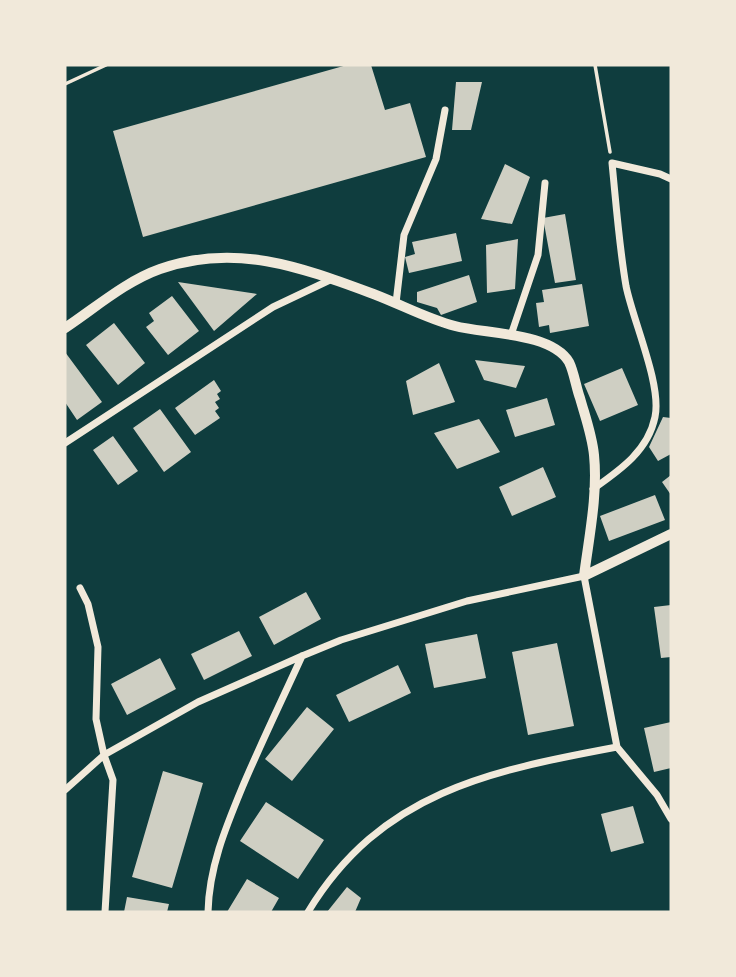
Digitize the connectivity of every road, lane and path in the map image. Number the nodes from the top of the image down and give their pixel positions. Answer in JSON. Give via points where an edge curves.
{"nodes":[{"id":1,"x":106,"y":65,"type":"edge"},
{"id":2,"x":595,"y":65,"type":"edge"},
{"id":3,"x":65,"y":84,"type":"edge"},
{"id":4,"x":446,"y":110,"type":"dead end"},
{"id":5,"x":612,"y":163,"type":"junction"},
{"id":6,"x":671,"y":179,"type":"edge"},
{"id":7,"x":545,"y":183,"type":"dead end"},
{"id":8,"x":332,"y":279,"type":"junction"},
{"id":9,"x":396,"y":303,"type":"junction"},
{"id":10,"x":65,"y":328,"type":"edge"},
{"id":11,"x":511,"y":335,"type":"junction"},
{"id":12,"x":65,"y":443,"type":"edge"},
{"id":13,"x":593,"y":489,"type":"junction"},
{"id":14,"x":671,"y":534,"type":"edge"},
{"id":15,"x":584,"y":576,"type":"junction"},
{"id":16,"x":80,"y":588,"type":"dead end"},
{"id":17,"x":302,"y":656,"type":"junction"},
{"id":18,"x":617,"y":747,"type":"junction"},
{"id":19,"x":104,"y":755,"type":"junction"},
{"id":20,"x":65,"y":790,"type":"edge"},
{"id":21,"x":671,"y":819,"type":"edge"},
{"id":22,"x":105,"y":912,"type":"edge"},
{"id":23,"x":208,"y":912,"type":"edge"},
{"id":24,"x":308,"y":912,"type":"edge"}],
"edges":[{"from":1,"to":3,"type":"path"},
{"from":2,"to":5,"type":"path"},
{"from":4,"to":9,"type":"street","via":[[436,159],[404,235]]},
{"from":5,"to":6,"type":"street"},
{"from":5,"to":13,"type":"street","via":[[626,285],[656,407],[642,447]]},
{"from":7,"to":11,"type":"street","via":[[538,255]]},
{"from":8,"to":9,"type":"street"},
{"from":8,"to":10,"type":"street","via":[[260,259],[202,259],[137,280]]},
{"from":8,"to":12,"type":"street","via":[[273,307]]},
{"from":9,"to":11,"type":"street","via":[[457,327]]},
{"from":11,"to":13,"type":"street","via":[[532,338],[569,362],[589,427]]},
{"from":13,"to":15,"type":"street"},
{"from":14,"to":15,"type":"street"},
{"from":15,"to":17,"type":"street","via":[[467,601]]},
{"from":15,"to":18,"type":"street"},
{"from":16,"to":19,"type":"street","via":[[98,647],[96,719]]},
{"from":17,"to":19,"type":"street","via":[[198,702]]},
{"from":17,"to":23,"type":"street","via":[[221,842],[212,869]]},
{"from":18,"to":21,"type":"street"},
{"from":18,"to":24,"type":"street","via":[[531,763],[429,799],[362,845]]},
{"from":19,"to":20,"type":"street"},
{"from":19,"to":22,"type":"street","via":[[114,794]]}]}
